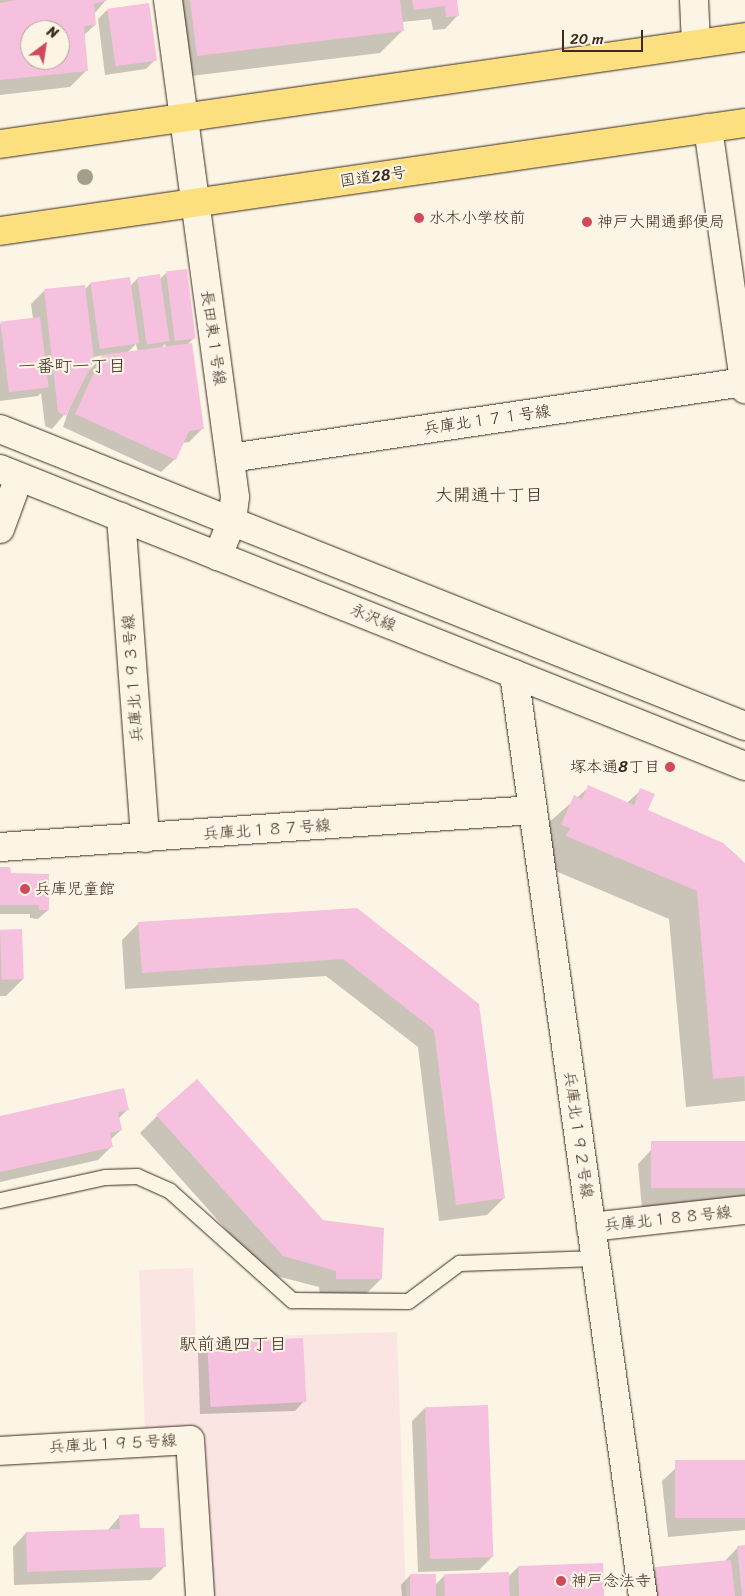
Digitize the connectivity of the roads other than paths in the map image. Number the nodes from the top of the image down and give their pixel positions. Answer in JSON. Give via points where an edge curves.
{"nodes":[{"id":1,"x":168,"y":0,"type":"edge"},
{"id":2,"x":694,"y":0,"type":"edge"},
{"id":3,"x":745,"y":37,"type":"edge"},
{"id":4,"x":696,"y":44,"type":"junction"},
{"id":5,"x":183,"y":118,"type":"junction"},
{"id":6,"x":745,"y":123,"type":"edge"},
{"id":7,"x":708,"y":128,"type":"junction"},
{"id":8,"x":0,"y":144,"type":"edge"},
{"id":9,"x":195,"y":203,"type":"junction"},
{"id":10,"x":0,"y":231,"type":"edge"},
{"id":11,"x":745,"y":386,"type":"edge"},
{"id":12,"x":0,"y":428,"type":"edge"},
{"id":13,"x":230,"y":458,"type":"junction"},
{"id":14,"x":9,"y":473,"type":"edge"},
{"id":15,"x":121,"y":517,"type":"junction"},
{"id":16,"x":232,"y":521,"type":"junction"},
{"id":17,"x":0,"y":529,"type":"edge"},
{"id":18,"x":218,"y":556,"type":"junction"},
{"id":19,"x":514,"y":674,"type":"junction"},
{"id":20,"x":745,"y":726,"type":"edge"},
{"id":21,"x":745,"y":766,"type":"edge"},
{"id":22,"x":533,"y":810,"type":"junction"},
{"id":23,"x":145,"y":838,"type":"junction"},
{"id":24,"x":0,"y":847,"type":"edge"},
{"id":25,"x":0,"y":1200,"type":"edge"},
{"id":26,"x":745,"y":1210,"type":"edge"},
{"id":27,"x":591,"y":1227,"type":"junction"},
{"id":28,"x":595,"y":1258,"type":"junction"},
{"id":29,"x":0,"y":1451,"type":"edge"},
{"id":30,"x":200,"y":1596,"type":"edge"},
{"id":31,"x":643,"y":1596,"type":"edge"}],
"edges":[{"from":1,"to":5,"type":"street","name":"長田東１号線"},
{"from":2,"to":4,"type":"street"},
{"from":3,"to":4,"type":"highway"},
{"from":4,"to":5,"type":"highway"},
{"from":5,"to":8,"type":"highway"},
{"from":5,"to":9,"type":"street","name":"長田東１号線"},
{"from":6,"to":7,"type":"highway","name":"国道28号"},
{"from":7,"to":9,"type":"highway","name":"国道28号"},
{"from":7,"to":11,"type":"street"},
{"from":9,"to":10,"type":"highway","name":"国道28号"},
{"from":9,"to":13,"type":"street","name":"長田東１号線"},
{"from":11,"to":13,"type":"street","name":"兵庫北１７１号線"},
{"from":12,"to":16,"type":"street"},
{"from":13,"to":16,"type":"street","name":"長田東１号線","via":[[235,497]]},
{"from":14,"to":15,"type":"street","name":"永沢線"},
{"from":14,"to":17,"type":"street"},
{"from":15,"to":18,"type":"street","name":"永沢線"},
{"from":15,"to":23,"type":"street","name":"兵庫北１９３号線"},
{"from":16,"to":18,"type":"street","name":"長田東１号線"},
{"from":16,"to":20,"type":"street"},
{"from":18,"to":19,"type":"street","name":"永沢線"},
{"from":19,"to":21,"type":"street","name":"永沢線"},
{"from":19,"to":22,"type":"street","name":"兵庫北１９２号線"},
{"from":22,"to":23,"type":"street","name":"兵庫北１８７号線"},
{"from":22,"to":27,"type":"street","name":"兵庫北１９２号線"},
{"from":23,"to":24,"type":"street","name":"兵庫北１８７号線"},
{"from":25,"to":28,"type":"lane","via":[[105,1177],[137,1176],[170,1191],[292,1300],[408,1301],[459,1263]]},
{"from":26,"to":27,"type":"street","name":"兵庫北１８８号線"},
{"from":27,"to":28,"type":"street","name":"兵庫北１９２号線"},
{"from":28,"to":31,"type":"street","name":"兵庫北１９２号線"},
{"from":29,"to":30,"type":"street","name":"兵庫北１９５号線","via":[[190,1440]]}]}
